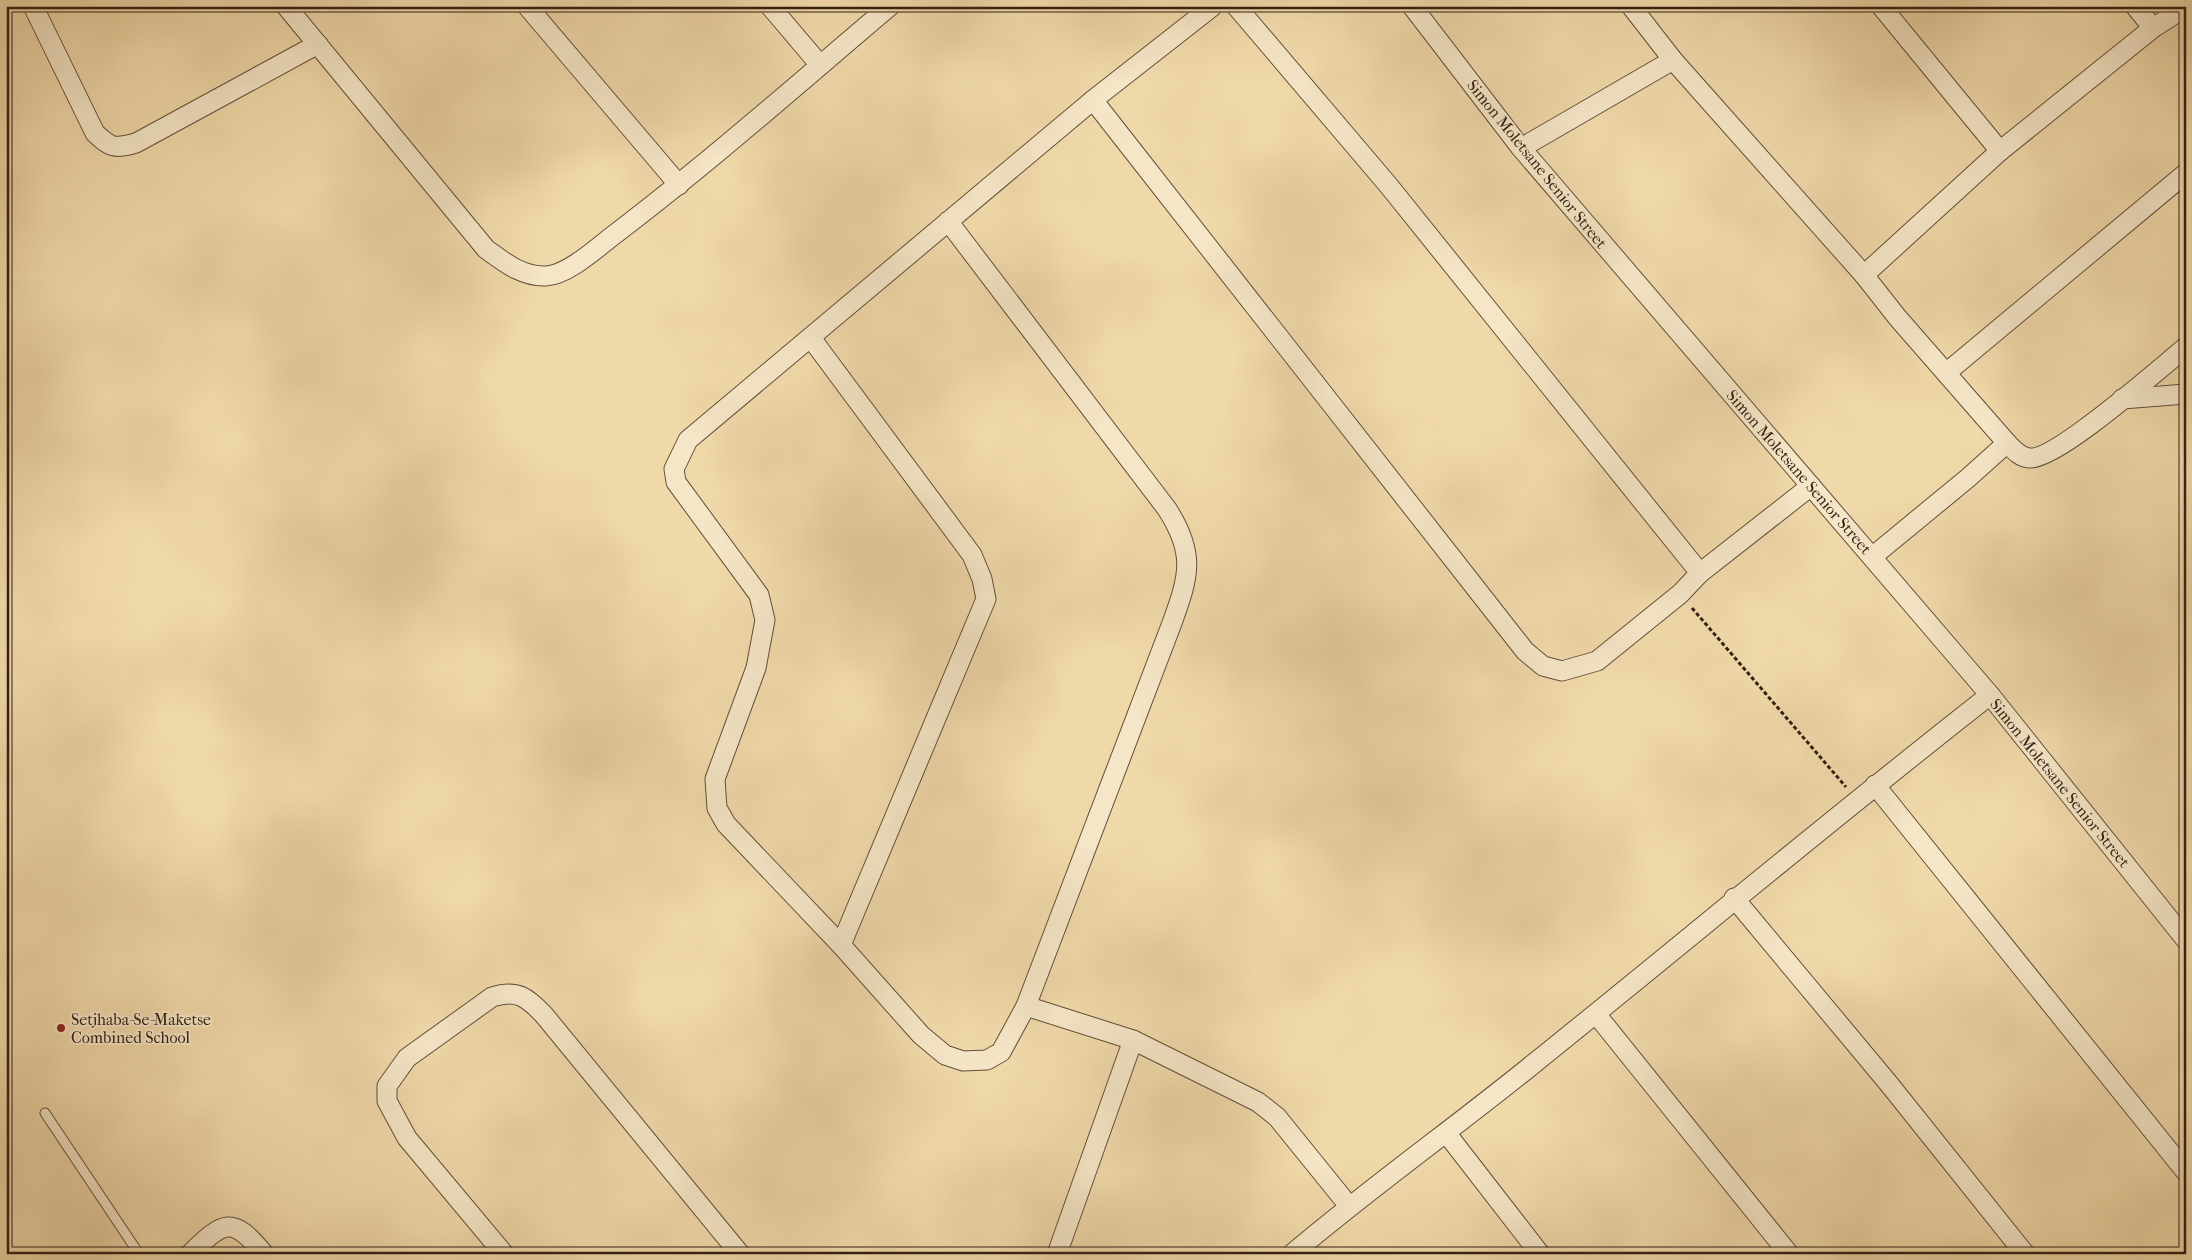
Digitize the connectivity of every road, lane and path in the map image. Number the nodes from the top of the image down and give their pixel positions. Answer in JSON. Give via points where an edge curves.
{"nodes":[{"id":1,"x":32,"y":6,"type":"edge"},
{"id":2,"x":286,"y":6,"type":"edge"},
{"id":3,"x":527,"y":6,"type":"edge"},
{"id":4,"x":770,"y":6,"type":"edge"},
{"id":5,"x":890,"y":6,"type":"edge"},
{"id":6,"x":1213,"y":6,"type":"edge"},
{"id":7,"x":1236,"y":6,"type":"edge"},
{"id":8,"x":1412,"y":6,"type":"edge"},
{"id":9,"x":1631,"y":6,"type":"edge"},
{"id":10,"x":1881,"y":6,"type":"edge"},
{"id":11,"x":2134,"y":6,"type":"edge"},
{"id":12,"x":2186,"y":7,"type":"edge"},
{"id":13,"x":2153,"y":28,"type":"junction"},
{"id":14,"x":318,"y":44,"type":"junction"},
{"id":15,"x":1673,"y":60,"type":"junction"},
{"id":16,"x":820,"y":65,"type":"junction"},
{"id":17,"x":1093,"y":100,"type":"junction"},
{"id":18,"x":1521,"y":148,"type":"junction"},
{"id":19,"x":2000,"y":152,"type":"junction"},
{"id":20,"x":2186,"y":173,"type":"edge"},
{"id":21,"x":679,"y":185,"type":"junction"},
{"id":22,"x":948,"y":221,"type":"junction"},
{"id":23,"x":1864,"y":275,"type":"junction"},
{"id":24,"x":811,"y":338,"type":"junction"},
{"id":25,"x":2186,"y":346,"type":"edge"},
{"id":26,"x":1946,"y":372,"type":"junction"},
{"id":27,"x":2186,"y":394,"type":"edge"},
{"id":28,"x":2122,"y":398,"type":"junction"},
{"id":29,"x":2007,"y":443,"type":"junction"},
{"id":30,"x":1812,"y":486,"type":"junction"},
{"id":31,"x":1872,"y":557,"type":"junction"},
{"id":32,"x":1700,"y":573,"type":"junction"},
{"id":33,"x":1680,"y":594,"type":"junction"},
{"id":34,"x":1990,"y":696,"type":"junction"},
{"id":35,"x":1875,"y":785,"type":"junction"},
{"id":36,"x":1856,"y":799,"type":"junction"},
{"id":37,"x":1734,"y":898,"type":"junction"},
{"id":38,"x":2186,"y":940,"type":"edge"},
{"id":39,"x":842,"y":945,"type":"junction"},
{"id":40,"x":1026,"y":1006,"type":"junction"},
{"id":41,"x":1596,"y":1014,"type":"junction"},
{"id":42,"x":1133,"y":1040,"type":"junction"},
{"id":43,"x":46,"y":1113,"type":"dead end"},
{"id":44,"x":1447,"y":1134,"type":"junction"},
{"id":45,"x":2186,"y":1172,"type":"edge"},
{"id":46,"x":1349,"y":1206,"type":"junction"},
{"id":47,"x":139,"y":1254,"type":"edge"},
{"id":48,"x":190,"y":1254,"type":"edge"},
{"id":49,"x":264,"y":1254,"type":"edge"},
{"id":50,"x":504,"y":1254,"type":"edge"},
{"id":51,"x":740,"y":1254,"type":"edge"},
{"id":52,"x":1057,"y":1254,"type":"edge"},
{"id":53,"x":1292,"y":1254,"type":"edge"},
{"id":54,"x":1540,"y":1254,"type":"edge"},
{"id":55,"x":1788,"y":1254,"type":"edge"},
{"id":56,"x":2025,"y":1254,"type":"edge"}],
"edges":[{"from":1,"to":14,"type":"street","via":[[95,133],[108,146],[120,148],[136,143]]},
{"from":2,"to":14,"type":"street"},
{"from":3,"to":21,"type":"street"},
{"from":4,"to":16,"type":"street"},
{"from":5,"to":16,"type":"street"},
{"from":6,"to":17,"type":"street"},
{"from":7,"to":32,"type":"street","via":[[1389,186]]},
{"from":8,"to":18,"type":"street","name":"Simon Moletsane Senior Street"},
{"from":9,"to":15,"type":"street"},
{"from":10,"to":19,"type":"street"},
{"from":11,"to":13,"type":"street"},
{"from":12,"to":13,"type":"street"},
{"from":13,"to":19,"type":"street"},
{"from":14,"to":21,"type":"street","via":[[486,249],[527,274],[548,276],[570,268]]},
{"from":15,"to":18,"type":"street"},
{"from":15,"to":23,"type":"street"},
{"from":16,"to":21,"type":"street"},
{"from":17,"to":22,"type":"street"},
{"from":17,"to":33,"type":"street","via":[[1525,651],[1543,666],[1562,671],[1578,668],[1597,661]]},
{"from":18,"to":30,"type":"street","name":"Simon Moletsane Senior Street"},
{"from":19,"to":23,"type":"street"},
{"from":20,"to":26,"type":"street"},
{"from":22,"to":24,"type":"street"},
{"from":22,"to":40,"type":"street","via":[[1168,509],[1186,545],[1184,590]]},
{"from":23,"to":26,"type":"street"},
{"from":24,"to":39,"type":"street","via":[[972,555],[986,599]]},
{"from":24,"to":39,"type":"street","via":[[688,440],[674,469],[676,482],[759,595],[764,620],[756,668],[715,780],[717,808],[726,824]]},
{"from":25,"to":28,"type":"street"},
{"from":26,"to":29,"type":"street"},
{"from":27,"to":28,"type":"street"},
{"from":28,"to":29,"type":"street","via":[[2053,450],[2038,456],[2030,458],[2018,454]]},
{"from":29,"to":31,"type":"street"},
{"from":30,"to":31,"type":"street","name":"Simon Moletsane Senior Street"},
{"from":30,"to":32,"type":"street"},
{"from":31,"to":34,"type":"street","name":"Simon Moletsane Senior Street"},
{"from":32,"to":33,"type":"street"},
{"from":33,"to":36,"type":"path"},
{"from":34,"to":35,"type":"street"},
{"from":34,"to":38,"type":"street","name":"Simon Moletsane Senior Street"},
{"from":35,"to":36,"type":"street"},
{"from":35,"to":45,"type":"street"},
{"from":36,"to":37,"type":"street"},
{"from":37,"to":41,"type":"street"},
{"from":37,"to":56,"type":"street"},
{"from":39,"to":40,"type":"street","via":[[920,1035],[945,1055],[963,1061],[987,1060],[1001,1052]]},
{"from":40,"to":42,"type":"street"},
{"from":41,"to":44,"type":"street"},
{"from":41,"to":55,"type":"street"},
{"from":42,"to":46,"type":"street","via":[[1258,1102],[1277,1117]]},
{"from":42,"to":52,"type":"street"},
{"from":43,"to":47,"type":"lane"},
{"from":44,"to":46,"type":"street"},
{"from":44,"to":54,"type":"street"},
{"from":46,"to":53,"type":"street"},
{"from":48,"to":49,"type":"street","via":[[210,1235],[224,1227],[234,1227],[244,1231]]},
{"from":50,"to":51,"type":"street","via":[[407,1138],[387,1102],[387,1086],[407,1058],[492,997],[504,993],[518,994],[530,1000],[544,1015]]}]}
